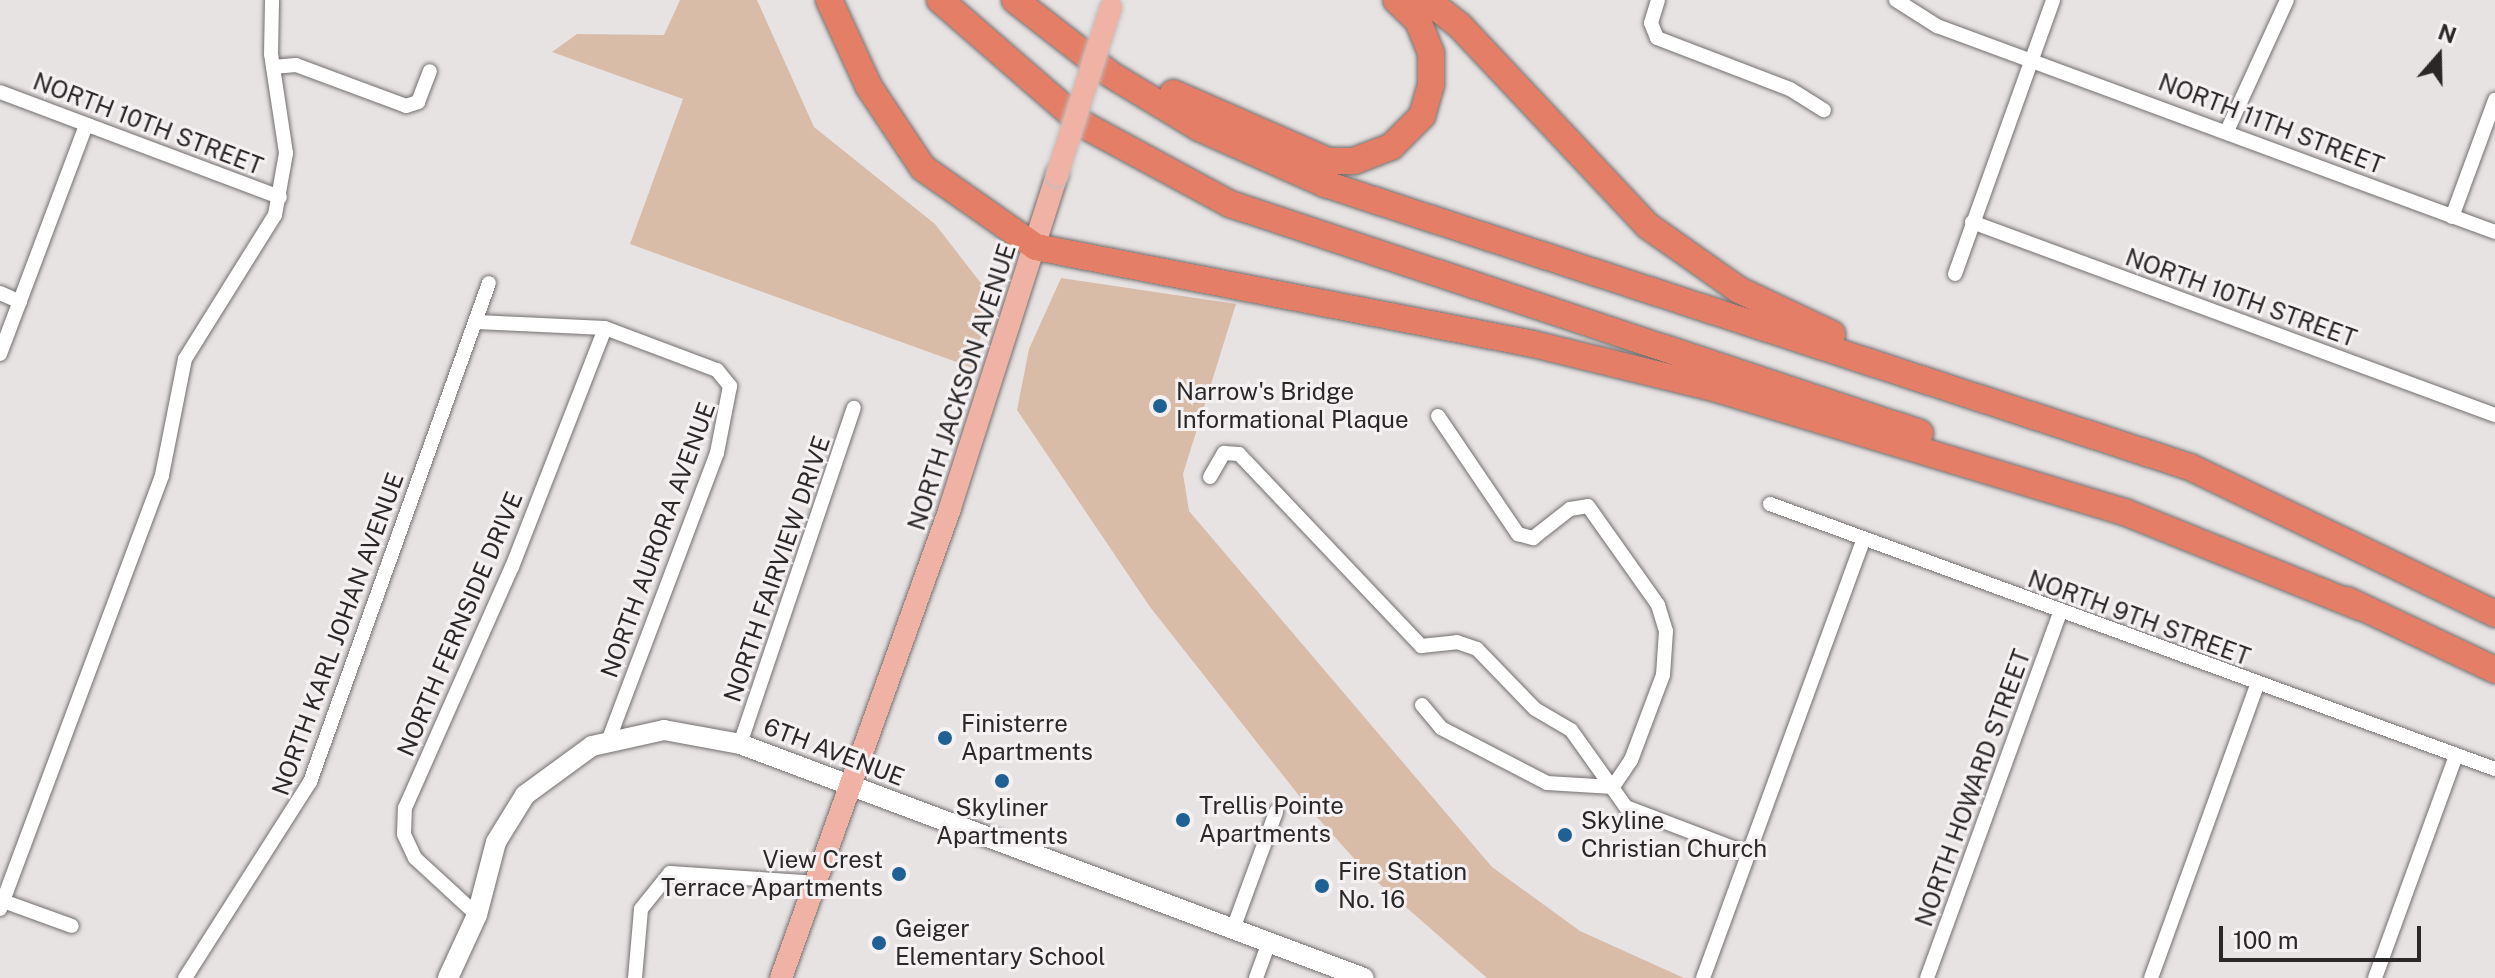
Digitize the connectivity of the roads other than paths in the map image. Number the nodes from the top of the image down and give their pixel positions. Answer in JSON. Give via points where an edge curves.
{"nodes":[{"id":1,"x":272,"y":0,"type":"edge"},
{"id":2,"x":829,"y":0,"type":"edge"},
{"id":3,"x":940,"y":0,"type":"edge"},
{"id":4,"x":1017,"y":0,"type":"edge"},
{"id":5,"x":1113,"y":0,"type":"edge"},
{"id":6,"x":1396,"y":0,"type":"edge"},
{"id":7,"x":1427,"y":0,"type":"edge"},
{"id":8,"x":1658,"y":0,"type":"edge"},
{"id":9,"x":1896,"y":0,"type":"edge"},
{"id":10,"x":2053,"y":0,"type":"edge"},
{"id":11,"x":2287,"y":0,"type":"edge"},
{"id":12,"x":2031,"y":58,"type":"junction"},
{"id":13,"x":273,"y":67,"type":"junction"},
{"id":14,"x":430,"y":71,"type":"dead end"},
{"id":15,"x":0,"y":92,"type":"edge"},
{"id":16,"x":2495,"y":100,"type":"edge"},
{"id":17,"x":1824,"y":110,"type":"dead end"},
{"id":18,"x":86,"y":125,"type":"junction"},
{"id":19,"x":2227,"y":131,"type":"junction"},
{"id":20,"x":280,"y":197,"type":"junction"},
{"id":21,"x":2452,"y":217,"type":"junction"},
{"id":22,"x":1972,"y":222,"type":"junction"},
{"id":23,"x":2495,"y":232,"type":"edge"},
{"id":24,"x":1036,"y":247,"type":"junction"},
{"id":25,"x":1955,"y":274,"type":"dead end"},
{"id":26,"x":489,"y":283,"type":"dead end"},
{"id":27,"x":0,"y":293,"type":"edge"},
{"id":28,"x":20,"y":302,"type":"junction"},
{"id":29,"x":477,"y":322,"type":"junction"},
{"id":30,"x":605,"y":328,"type":"junction"},
{"id":31,"x":0,"y":354,"type":"edge"},
{"id":32,"x":1975,"y":396,"type":"junction"},
{"id":33,"x":854,"y":408,"type":"dead end"},
{"id":34,"x":2495,"y":415,"type":"edge"},
{"id":35,"x":1438,"y":416,"type":"dead end"},
{"id":36,"x":1210,"y":477,"type":"dead end"},
{"id":37,"x":1770,"y":504,"type":"dead end"},
{"id":38,"x":1863,"y":540,"type":"junction"},
{"id":39,"x":2360,"y":607,"type":"junction"},
{"id":40,"x":2060,"y":613,"type":"junction"},
{"id":41,"x":2495,"y":614,"type":"edge"},
{"id":42,"x":2495,"y":670,"type":"edge"},
{"id":43,"x":2257,"y":685,"type":"junction"},
{"id":44,"x":1422,"y":705,"type":"dead end"},
{"id":45,"x":609,"y":739,"type":"junction"},
{"id":46,"x":740,"y":744,"type":"junction"},
{"id":47,"x":2455,"y":758,"type":"junction"},
{"id":48,"x":2495,"y":769,"type":"edge"},
{"id":49,"x":850,"y":787,"type":"junction"},
{"id":50,"x":1613,"y":787,"type":"junction"},
{"id":51,"x":1276,"y":812,"type":"dead end"},
{"id":52,"x":1749,"y":854,"type":"junction"},
{"id":53,"x":815,"y":883,"type":"junction"},
{"id":54,"x":2,"y":905,"type":"edge"},
{"id":55,"x":477,"y":915,"type":"junction"},
{"id":56,"x":72,"y":926,"type":"dead end"},
{"id":57,"x":1233,"y":929,"type":"junction"},
{"id":58,"x":1269,"y":943,"type":"junction"},
{"id":59,"x":185,"y":978,"type":"edge"},
{"id":60,"x":448,"y":978,"type":"edge"},
{"id":61,"x":635,"y":978,"type":"edge"},
{"id":62,"x":781,"y":978,"type":"edge"},
{"id":63,"x":1256,"y":978,"type":"edge"},
{"id":64,"x":1364,"y":978,"type":"edge"},
{"id":65,"x":1703,"y":978,"type":"edge"},
{"id":66,"x":1927,"y":978,"type":"edge"},
{"id":67,"x":2151,"y":978,"type":"edge"},
{"id":68,"x":2375,"y":978,"type":"edge"}],
"edges":[{"from":1,"to":13,"type":"street"},
{"from":2,"to":24,"type":"highway","via":[[869,87],[923,168]]},
{"from":3,"to":39,"type":"highway","via":[[1084,125],[1230,204],[2119,500]]},
{"from":4,"to":6,"type":"highway","via":[[1193,106],[1284,145],[1354,161],[1391,147],[1422,116],[1431,85],[1431,53],[1418,21]]},
{"from":4,"to":32,"type":"highway","via":[[1110,74],[1186,121],[1325,184]]},
{"from":5,"to":24,"type":"main road","name":"NORTH JACKSON AVENUE","bridge":true},
{"from":7,"to":32,"type":"highway","via":[[1494,61],[1604,187],[1691,260],[1776,309]]},
{"from":8,"to":17,"type":"street","via":[[1651,23],[1657,38],[1790,89]]},
{"from":9,"to":12,"type":"street","name":"NORTH 11TH STREET","via":[[1937,26]]},
{"from":10,"to":12,"type":"street"},
{"from":11,"to":19,"type":"street"},
{"from":12,"to":19,"type":"street","name":"NORTH 11TH STREET"},
{"from":12,"to":22,"type":"street"},
{"from":13,"to":14,"type":"street","via":[[296,65],[406,106],[418,102]]},
{"from":13,"to":20,"type":"street","via":[[286,153]]},
{"from":15,"to":18,"type":"street","name":"NORTH 10TH STREET"},
{"from":16,"to":21,"type":"street"},
{"from":18,"to":20,"type":"street","name":"NORTH 10TH STREET"},
{"from":18,"to":28,"type":"street"},
{"from":19,"to":21,"type":"street","name":"NORTH 11TH STREET"},
{"from":20,"to":54,"type":"street","via":[[256,253],[209,312],[185,359],[162,475]]},
{"from":21,"to":23,"type":"street","name":"NORTH 11TH STREET"},
{"from":22,"to":25,"type":"street"},
{"from":22,"to":34,"type":"street","name":"NORTH 10TH STREET"},
{"from":24,"to":39,"type":"highway","via":[[1533,344],[1717,389],[2127,513]]},
{"from":24,"to":49,"type":"main road","name":"NORTH JACKSON AVENUE"},
{"from":26,"to":29,"type":"street","name":"NORTH KARL JOHAN AVENUE"},
{"from":27,"to":28,"type":"street"},
{"from":28,"to":31,"type":"street"},
{"from":29,"to":30,"type":"street"},
{"from":29,"to":59,"type":"street","name":"NORTH KARL JOHAN AVENUE","via":[[310,782]]},
{"from":30,"to":45,"type":"street","name":"NORTH AURORA AVENUE","via":[[726,377],[730,411]]},
{"from":30,"to":55,"type":"street","name":"NORTH FERNSIDE DRIVE","via":[[512,567],[405,808],[415,858]]},
{"from":32,"to":41,"type":"highway","via":[[2190,467]]},
{"from":33,"to":46,"type":"street","name":"NORTH FAIRVIEW DRIVE"},
{"from":35,"to":50,"type":"street","via":[[1518,534],[1533,538],[1570,509],[1588,506],[1655,597],[1666,631],[1663,675],[1631,760]]},
{"from":36,"to":50,"type":"street","via":[[1224,453],[1239,454],[1421,646],[1457,642],[1490,657],[1535,709],[1571,730]]},
{"from":37,"to":38,"type":"street","name":"NORTH 9TH STREET"},
{"from":38,"to":40,"type":"street","name":"NORTH 9TH STREET"},
{"from":38,"to":52,"type":"street"},
{"from":39,"to":42,"type":"highway"},
{"from":40,"to":43,"type":"street","name":"NORTH 9TH STREET"},
{"from":40,"to":66,"type":"street","name":"NORTH HOWARD STREET"},
{"from":43,"to":47,"type":"street","name":"NORTH 9TH STREET"},
{"from":43,"to":67,"type":"street"},
{"from":44,"to":50,"type":"street","via":[[1441,728],[1547,783]]},
{"from":45,"to":46,"type":"street","name":"6TH AVENUE","via":[[664,730]]},
{"from":45,"to":55,"type":"street","name":"6TH AVENUE","via":[[558,765],[525,795],[496,842]]},
{"from":46,"to":49,"type":"street","name":"6TH AVENUE"},
{"from":47,"to":48,"type":"street","name":"NORTH 9TH STREET"},
{"from":47,"to":68,"type":"street"},
{"from":49,"to":53,"type":"main road","name":"NORTH JACKSON AVENUE"},
{"from":49,"to":57,"type":"street","name":"6TH AVENUE"},
{"from":50,"to":52,"type":"street","via":[[1626,807]]},
{"from":51,"to":57,"type":"street"},
{"from":52,"to":65,"type":"street"},
{"from":53,"to":61,"type":"street","via":[[670,873],[641,909]]},
{"from":53,"to":62,"type":"main road","name":"NORTH JACKSON AVENUE"},
{"from":54,"to":56,"type":"street"},
{"from":55,"to":60,"type":"street","name":"6TH AVENUE"},
{"from":57,"to":58,"type":"street","name":"6TH AVENUE"},
{"from":58,"to":63,"type":"street"},
{"from":58,"to":64,"type":"street","name":"6TH AVENUE"}]}
